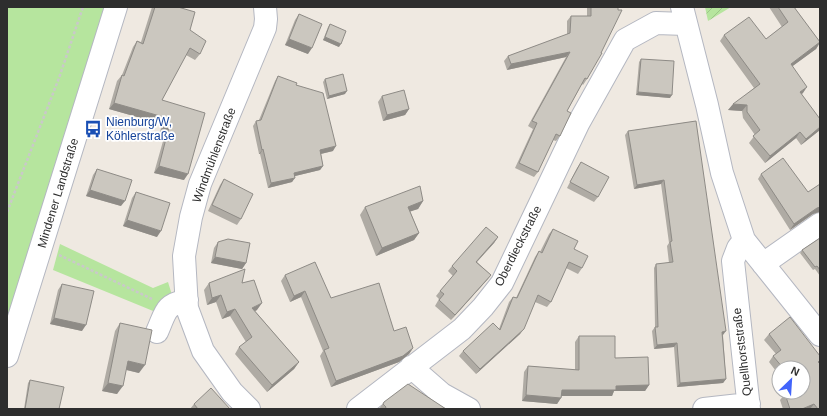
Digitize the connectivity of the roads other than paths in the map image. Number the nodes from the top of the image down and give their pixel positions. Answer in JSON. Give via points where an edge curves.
{"nodes":[{"id":1,"x":116,"y":7,"type":"edge"},
{"id":2,"x":265,"y":7,"type":"edge"},
{"id":3,"x":684,"y":16,"type":"edge"},
{"id":4,"x":820,"y":224,"type":"edge"},
{"id":5,"x":744,"y":240,"type":"junction"},
{"id":6,"x":763,"y":264,"type":"junction"},
{"id":7,"x":178,"y":303,"type":"junction"},
{"id":8,"x":157,"y":332,"type":"dead end"},
{"id":9,"x":820,"y":335,"type":"edge"},
{"id":10,"x":7,"y":356,"type":"edge"},
{"id":11,"x":411,"y":367,"type":"junction"},
{"id":12,"x":749,"y":406,"type":"edge"},
{"id":13,"x":249,"y":409,"type":"edge"},
{"id":14,"x":358,"y":409,"type":"edge"},
{"id":15,"x":469,"y":409,"type":"edge"},
{"id":16,"x":704,"y":409,"type":"edge"}],
"edges":[{"from":1,"to":10,"type":"street","name":"Mindener Landstraße"},
{"from":2,"to":7,"type":"street","name":"Windmühlenstraße","via":[[265,28],[200,184],[190,217]]},
{"from":3,"to":5,"type":"street","via":[[722,173]]},
{"from":3,"to":11,"type":"street","name":"Oberdieckstraße","via":[[656,23],[625,40],[578,124],[502,283],[462,329]]},
{"from":4,"to":6,"type":"street"},
{"from":5,"to":6,"type":"street"},
{"from":5,"to":12,"type":"street","name":"Quellhorststraße","via":[[733,261]]},
{"from":6,"to":9,"type":"street"},
{"from":7,"to":8,"type":"street"},
{"from":7,"to":13,"type":"street","name":"Windmühlenstraße","via":[[187,308],[203,350],[232,392]]},
{"from":11,"to":14,"type":"street","name":"Oberdieckstraße"},
{"from":11,"to":15,"type":"street","via":[[442,394]]},
{"from":12,"to":16,"type":"street"}]}
